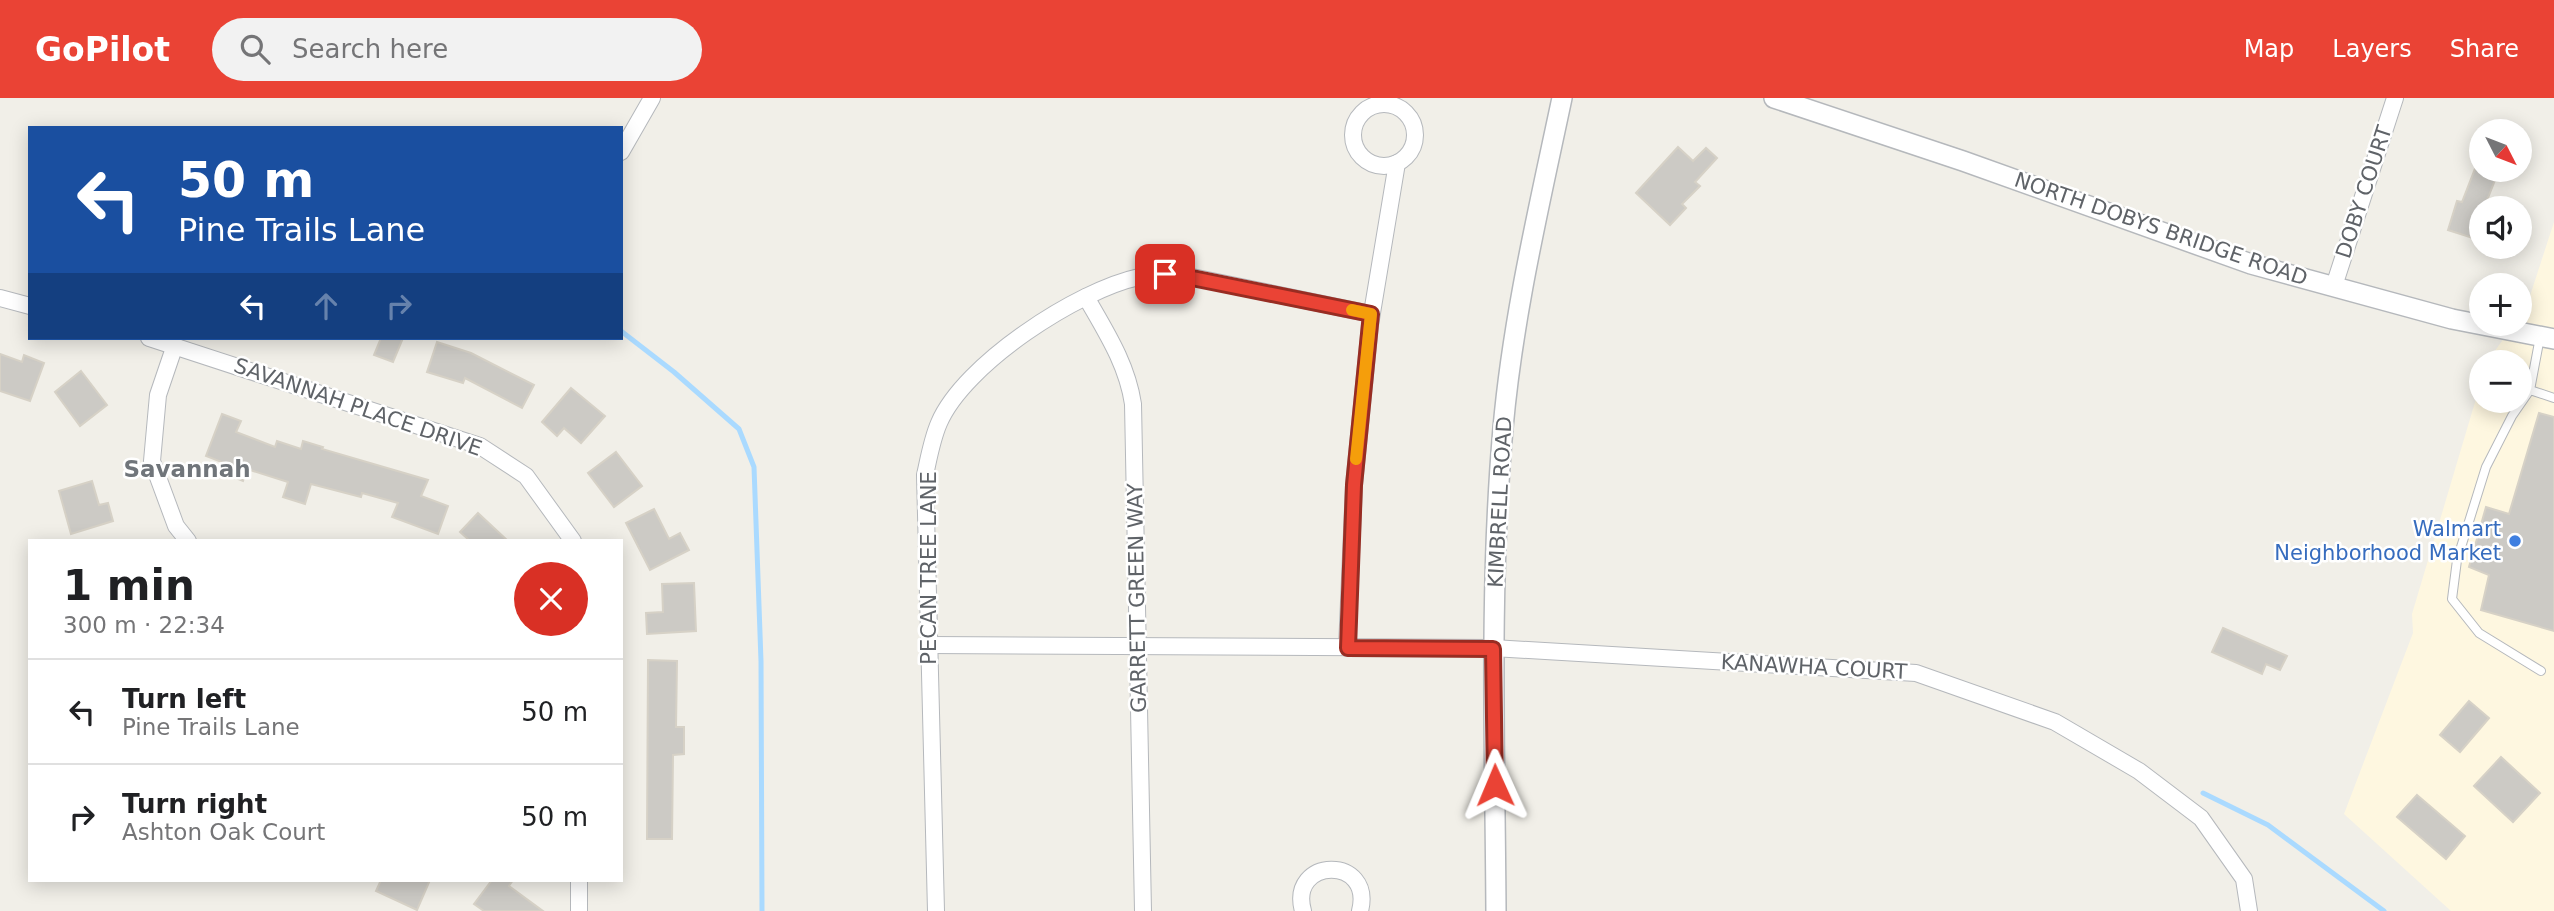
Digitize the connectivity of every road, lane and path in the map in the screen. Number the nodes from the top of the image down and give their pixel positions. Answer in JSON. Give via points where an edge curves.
{"nodes":[{"id":1,"x":652,"y":98,"type":"edge"},
{"id":2,"x":1562,"y":98,"type":"edge"},
{"id":3,"x":1774,"y":98,"type":"edge"},
{"id":4,"x":2395,"y":98,"type":"edge"},
{"id":5,"x":623,"y":149,"type":"edge"},
{"id":6,"x":1397,"y":163,"type":"dead end"},
{"id":7,"x":2334,"y":286,"type":"junction"},
{"id":8,"x":1086,"y":297,"type":"junction"},
{"id":9,"x":0,"y":298,"type":"edge"},
{"id":10,"x":28,"y":305,"type":"edge"},
{"id":11,"x":1371,"y":314,"type":"junction"},
{"id":12,"x":2547,"y":338,"type":"edge"},
{"id":13,"x":156,"y":340,"type":"edge"},
{"id":14,"x":175,"y":345,"type":"junction"},
{"id":15,"x":2532,"y":384,"type":"edge"},
{"id":16,"x":2532,"y":391,"type":"edge"},
{"id":17,"x":2554,"y":398,"type":"edge"},
{"id":18,"x":2514,"y":413,"type":"edge"},
{"id":19,"x":186,"y":539,"type":"edge"},
{"id":20,"x":572,"y":539,"type":"edge"},
{"id":21,"x":929,"y":645,"type":"junction"},
{"id":22,"x":1139,"y":646,"type":"junction"},
{"id":23,"x":1348,"y":648,"type":"junction"},
{"id":24,"x":1493,"y":649,"type":"junction"},
{"id":25,"x":2541,"y":671,"type":"dead end"},
{"id":26,"x":579,"y":882,"type":"edge"},
{"id":27,"x":579,"y":911,"type":"edge"},
{"id":28,"x":936,"y":911,"type":"edge"},
{"id":29,"x":1143,"y":911,"type":"edge"},
{"id":30,"x":1303,"y":911,"type":"edge"},
{"id":31,"x":1360,"y":911,"type":"edge"},
{"id":32,"x":1496,"y":911,"type":"edge"},
{"id":33,"x":2249,"y":911,"type":"edge"}],
"edges":[{"from":1,"to":5,"type":"street"},
{"from":2,"to":24,"type":"street","name":"KIMBRELL ROAD","via":[[1514,336],[1506,401]]},
{"from":3,"to":7,"type":"street","name":"NORTH DOBYS BRIDGE ROAD","via":[[2251,264]]},
{"from":4,"to":7,"type":"street","name":"DOBY COURT"},
{"from":6,"to":11,"type":"street"},
{"from":7,"to":12,"type":"street","name":"NORTH DOBYS BRIDGE ROAD","via":[[2452,319]]},
{"from":8,"to":11,"type":"street","name":"PECAN TREE LANE","via":[[1123,281],[1165,274]]},
{"from":8,"to":21,"type":"street","name":"PECAN TREE LANE","via":[[991,359],[967,382],[939,422],[925,475]]},
{"from":8,"to":22,"type":"street","name":"GARRETT GREEN WAY","via":[[1123,364],[1131,394]]},
{"from":9,"to":10,"type":"street"},
{"from":11,"to":23,"type":"street","via":[[1354,485]]},
{"from":12,"to":15,"type":"lane"},
{"from":13,"to":14,"type":"street","name":"SAVANNAH PLACE DRIVE"},
{"from":14,"to":19,"type":"street","via":[[159,396],[152,461],[176,526]]},
{"from":14,"to":20,"type":"street","name":"SAVANNAH PLACE DRIVE","via":[[480,446],[526,476]]},
{"from":16,"to":17,"type":"lane"},
{"from":18,"to":25,"type":"lane","via":[[2486,467],[2457,560],[2452,599],[2479,633]]},
{"from":21,"to":22,"type":"street","name":"KANAWHA COURT"},
{"from":21,"to":28,"type":"street","name":"PECAN TREE LANE"},
{"from":22,"to":23,"type":"street","name":"KANAWHA COURT"},
{"from":22,"to":29,"type":"street","name":"GARRETT GREEN WAY"},
{"from":23,"to":24,"type":"street","name":"KANAWHA COURT"},
{"from":24,"to":32,"type":"street","name":"KIMBRELL ROAD"},
{"from":24,"to":33,"type":"street","name":"KANAWHA COURT","via":[[1916,673],[2054,722],[2139,771],[2201,818],[2244,879]]},
{"from":26,"to":27,"type":"street"},
{"from":30,"to":31,"type":"street","via":[[1305,883],[1330,869],[1350,874],[1357,882],[1362,892]]}]}
